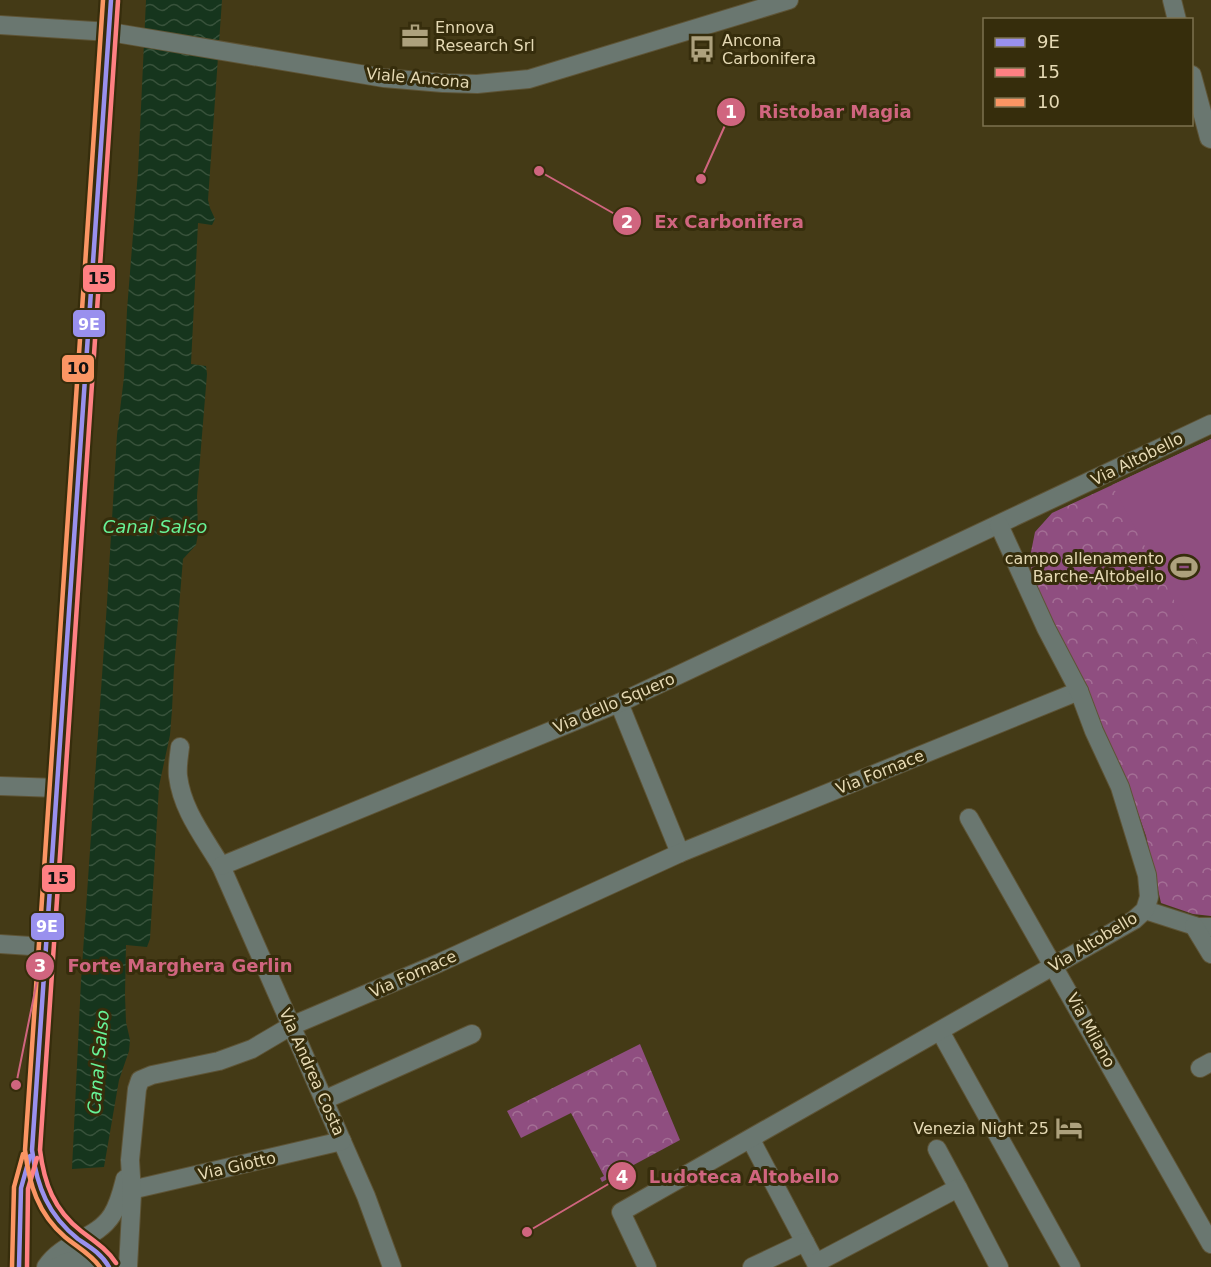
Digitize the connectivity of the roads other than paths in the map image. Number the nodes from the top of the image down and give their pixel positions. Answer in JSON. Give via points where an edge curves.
{"nodes":[{"id":1,"x":111,"y":0,"type":"edge"},
{"id":2,"x":789,"y":0,"type":"edge"},
{"id":3,"x":1172,"y":0,"type":"edge"},
{"id":4,"x":1176,"y":18,"type":"edge"},
{"id":5,"x":0,"y":25,"type":"edge"},
{"id":6,"x":110,"y":32,"type":"junction"},
{"id":7,"x":1193,"y":82,"type":"edge"},
{"id":8,"x":1210,"y":139,"type":"edge"},
{"id":9,"x":1211,"y":424,"type":"edge"},
{"id":10,"x":999,"y":525,"type":"junction"},
{"id":11,"x":1079,"y":691,"type":"junction"},
{"id":12,"x":619,"y":703,"type":"junction"},
{"id":13,"x":180,"y":747,"type":"dead end"},
{"id":14,"x":0,"y":786,"type":"edge"},
{"id":15,"x":57,"y":788,"type":"junction"},
{"id":16,"x":969,"y":818,"type":"dead end"},
{"id":17,"x":680,"y":853,"type":"junction"},
{"id":18,"x":227,"y":863,"type":"junction"},
{"id":19,"x":1145,"y":910,"type":"junction"},
{"id":20,"x":1203,"y":927,"type":"edge"},
{"id":21,"x":0,"y":944,"type":"edge"},
{"id":22,"x":46,"y":947,"type":"junction"},
{"id":23,"x":1211,"y":954,"type":"edge"},
{"id":24,"x":1054,"y":966,"type":"junction"},
{"id":25,"x":291,"y":1026,"type":"junction"},
{"id":26,"x":940,"y":1031,"type":"junction"},
{"id":27,"x":472,"y":1034,"type":"dead end"},
{"id":28,"x":324,"y":1100,"type":"junction"},
{"id":29,"x":751,"y":1140,"type":"junction"},
{"id":30,"x":342,"y":1141,"type":"junction"},
{"id":31,"x":937,"y":1149,"type":"dead end"},
{"id":32,"x":32,"y":1150,"type":"junction"},
{"id":33,"x":958,"y":1188,"type":"junction"},
{"id":34,"x":125,"y":1196,"type":"junction"},
{"id":35,"x":63,"y":1226,"type":"junction"},
{"id":36,"x":81,"y":1240,"type":"junction"},
{"id":37,"x":805,"y":1242,"type":"junction"},
{"id":38,"x":1211,"y":1244,"type":"edge"},
{"id":39,"x":817,"y":1265,"type":"edge"},
{"id":40,"x":19,"y":1267,"type":"edge"},
{"id":41,"x":46,"y":1267,"type":"edge"},
{"id":42,"x":57,"y":1267,"type":"edge"},
{"id":43,"x":94,"y":1267,"type":"edge"},
{"id":44,"x":109,"y":1267,"type":"edge"},
{"id":45,"x":128,"y":1267,"type":"edge"},
{"id":46,"x":392,"y":1267,"type":"edge"},
{"id":47,"x":647,"y":1267,"type":"edge"},
{"id":48,"x":752,"y":1267,"type":"edge"},
{"id":49,"x":999,"y":1267,"type":"edge"},
{"id":50,"x":1071,"y":1267,"type":"edge"}],
"edges":[{"from":1,"to":6,"type":"street"},
{"from":2,"to":6,"type":"street","name":"Viale Ancona","via":[[529,79],[477,84],[414,81]]},
{"from":3,"to":4,"type":"street"},
{"from":5,"to":6,"type":"street","name":"Viale Ancona"},
{"from":6,"to":15,"type":"street"},
{"from":7,"to":8,"type":"street"},
{"from":9,"to":10,"type":"street","name":"Via Altobello"},
{"from":10,"to":11,"type":"street","name":"Via Altobello"},
{"from":10,"to":12,"type":"street","name":"Via dello Squero"},
{"from":11,"to":17,"type":"street","name":"Via Fornace"},
{"from":11,"to":19,"type":"street","name":"Via Altobello","via":[[1135,830],[1147,875],[1149,897]]},
{"from":12,"to":17,"type":"street"},
{"from":12,"to":18,"type":"street","name":"Via dello Squero"},
{"from":13,"to":18,"type":"street","name":"Via Andrea Costa","via":[[178,773],[183,799],[192,819]]},
{"from":14,"to":15,"type":"street"},
{"from":15,"to":22,"type":"street"},
{"from":16,"to":24,"type":"street","name":"Via Milano"},
{"from":17,"to":25,"type":"street","name":"Via Fornace"},
{"from":18,"to":25,"type":"street","name":"Via Andrea Costa"},
{"from":19,"to":20,"type":"street"},
{"from":19,"to":24,"type":"street","name":"Via Altobello"},
{"from":20,"to":23,"type":"street"},
{"from":21,"to":22,"type":"street"},
{"from":22,"to":32,"type":"street"},
{"from":24,"to":26,"type":"street","name":"Via Altobello"},
{"from":24,"to":38,"type":"street","name":"Via Milano"},
{"from":25,"to":28,"type":"street","name":"Via Andrea Costa"},
{"from":25,"to":34,"type":"street","name":"Via Fornace","via":[[252,1049],[219,1061],[141,1080]]},
{"from":26,"to":29,"type":"street","name":"Via Altobello"},
{"from":26,"to":50,"type":"street"},
{"from":27,"to":28,"type":"street"},
{"from":28,"to":30,"type":"street","name":"Via Andrea Costa"},
{"from":29,"to":37,"type":"street"},
{"from":29,"to":47,"type":"street","name":"Via Altobello","via":[[621,1212]]},
{"from":30,"to":34,"type":"street","name":"Via Giotto"},
{"from":30,"to":46,"type":"street","name":"Via Andrea Costa"},
{"from":31,"to":33,"type":"street"},
{"from":32,"to":35,"type":"street","via":[[40,1195]]},
{"from":32,"to":40,"type":"street","via":[[21,1188]]},
{"from":33,"to":39,"type":"street"},
{"from":33,"to":49,"type":"street"},
{"from":34,"to":35,"type":"street","via":[[94,1222]]},
{"from":34,"to":36,"type":"street","via":[[102,1227]]},
{"from":34,"to":45,"type":"street"},
{"from":35,"to":36,"type":"street"},
{"from":36,"to":41,"type":"street","via":[[57,1253]]},
{"from":36,"to":44,"type":"street","via":[[106,1259]]},
{"from":37,"to":39,"type":"street"},
{"from":37,"to":48,"type":"street"},
{"from":42,"to":43,"type":"street","via":[[74,1260]]}]}
